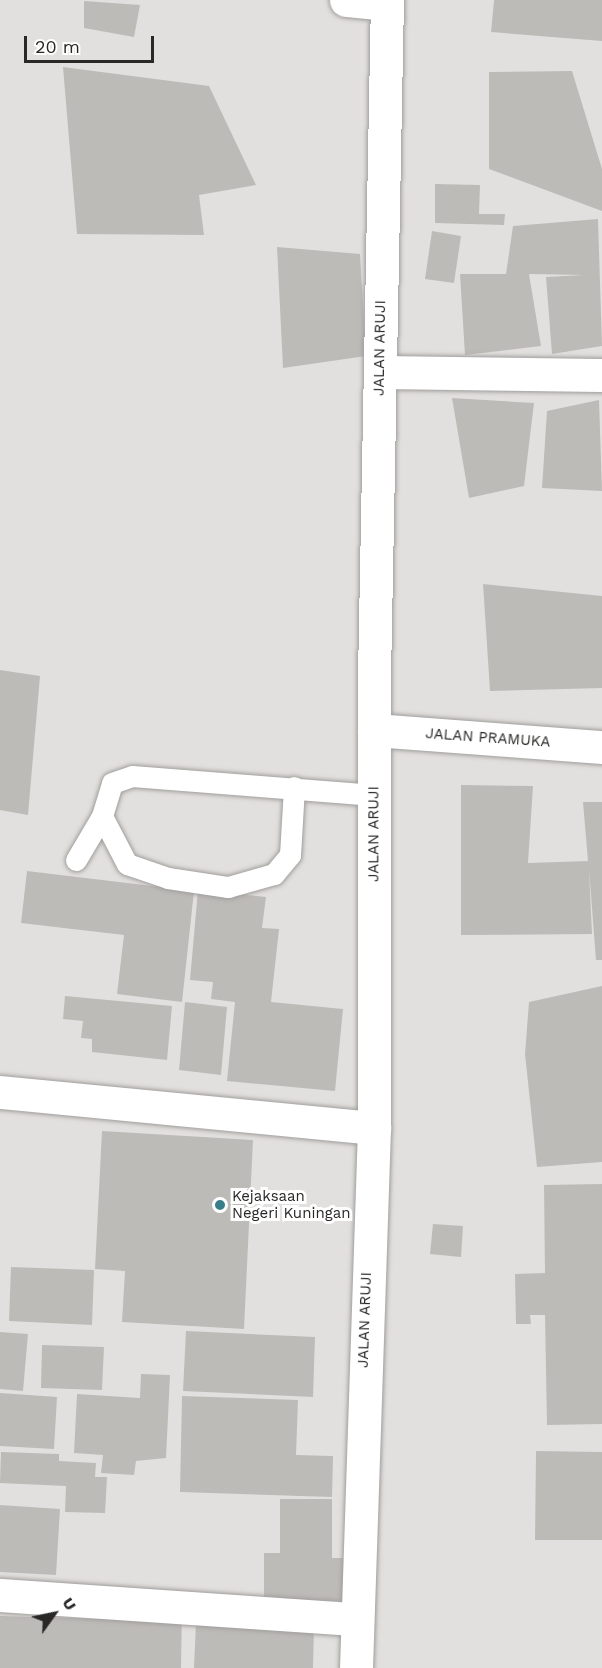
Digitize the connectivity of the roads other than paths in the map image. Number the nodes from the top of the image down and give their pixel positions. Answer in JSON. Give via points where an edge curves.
{"nodes":[{"id":1,"x":346,"y":0,"type":"edge"},
{"id":2,"x":387,"y":2,"type":"edge"},
{"id":3,"x":380,"y":372,"type":"junction"},
{"id":4,"x":602,"y":375,"type":"edge"},
{"id":5,"x":374,"y":730,"type":"junction"},
{"id":6,"x":602,"y":747,"type":"edge"},
{"id":7,"x":294,"y":787,"type":"junction"},
{"id":8,"x":374,"y":795,"type":"junction"},
{"id":9,"x":102,"y":816,"type":"junction"},
{"id":10,"x":76,"y":860,"type":"dead end"},
{"id":11,"x":0,"y":1092,"type":"edge"},
{"id":12,"x":374,"y":1128,"type":"junction"},
{"id":13,"x":0,"y":1595,"type":"edge"},
{"id":14,"x":356,"y":1619,"type":"junction"},
{"id":15,"x":356,"y":1668,"type":"edge"}],
"edges":[{"from":1,"to":2,"type":"street"},
{"from":2,"to":3,"type":"street","name":"JALAN ARUJI"},
{"from":3,"to":4,"type":"street"},
{"from":3,"to":5,"type":"street","name":"JALAN ARUJI"},
{"from":5,"to":6,"type":"street","name":"JALAN PRAMUKA"},
{"from":5,"to":8,"type":"street","name":"JALAN ARUJI"},
{"from":7,"to":8,"type":"lane"},
{"from":7,"to":9,"type":"lane","via":[[132,776],[112,783]]},
{"from":7,"to":9,"type":"lane","via":[[290,855],[274,873],[228,886],[168,878],[127,864]]},
{"from":8,"to":12,"type":"street","name":"JALAN ARUJI"},
{"from":9,"to":10,"type":"lane"},
{"from":11,"to":12,"type":"street"},
{"from":12,"to":14,"type":"street","name":"JALAN ARUJI"},
{"from":13,"to":14,"type":"street"},
{"from":14,"to":15,"type":"street","name":"JALAN ARUJI"}]}
